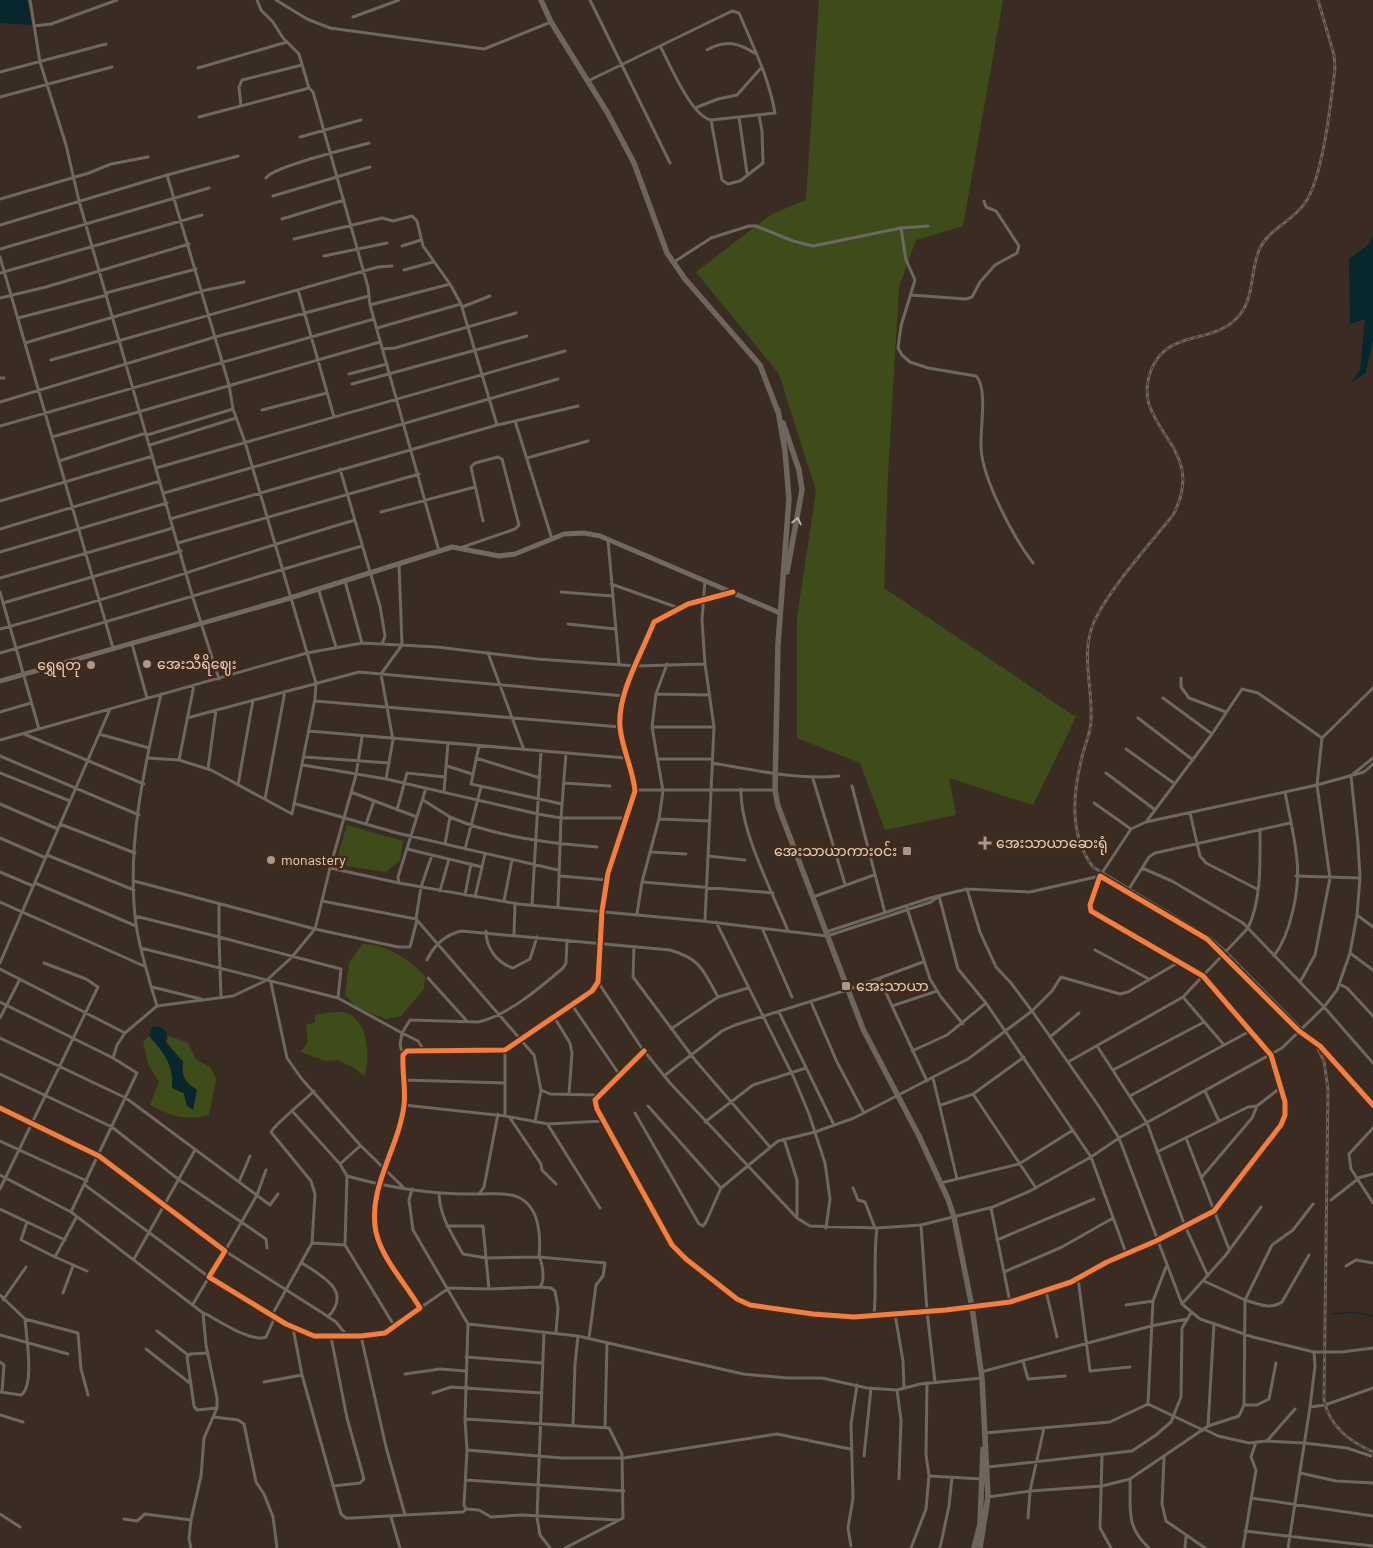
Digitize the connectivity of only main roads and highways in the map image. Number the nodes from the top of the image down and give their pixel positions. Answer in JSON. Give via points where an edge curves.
{"nodes":[{"id":1,"x":541,"y":0,"type":"edge"},
{"id":2,"x":778,"y":410,"type":"junction"},
{"id":3,"x":784,"y":586,"type":"junction"},
{"id":4,"x":780,"y":613,"type":"junction"},
{"id":5,"x":0,"y":681,"type":"edge"},
{"id":6,"x":985,"y":1433,"type":"junction"},
{"id":7,"x":974,"y":1548,"type":"edge"},
{"id":8,"x":980,"y":1548,"type":"edge"}],
"edges":[{"from":1,"to":2,"type":"highway","via":[[634,163],[667,253],[685,280],[760,365]]},
{"from":2,"to":3,"type":"highway","via":[[789,499]]},
{"from":3,"to":2,"type":"highway","one_way":true,"via":[[802,490],[799,470]]},
{"from":3,"to":4,"type":"highway"},
{"from":4,"to":5,"type":"main road","via":[[608,539],[584,533],[564,534],[515,554],[499,556],[452,547],[290,598]]},
{"from":4,"to":6,"type":"highway","via":[[774,790],[863,1030],[919,1136],[954,1217],[982,1375]]},
{"from":6,"to":7,"type":"highway","via":[[980,1524]]},
{"from":6,"to":8,"type":"highway","via":[[988,1497]]}]}
